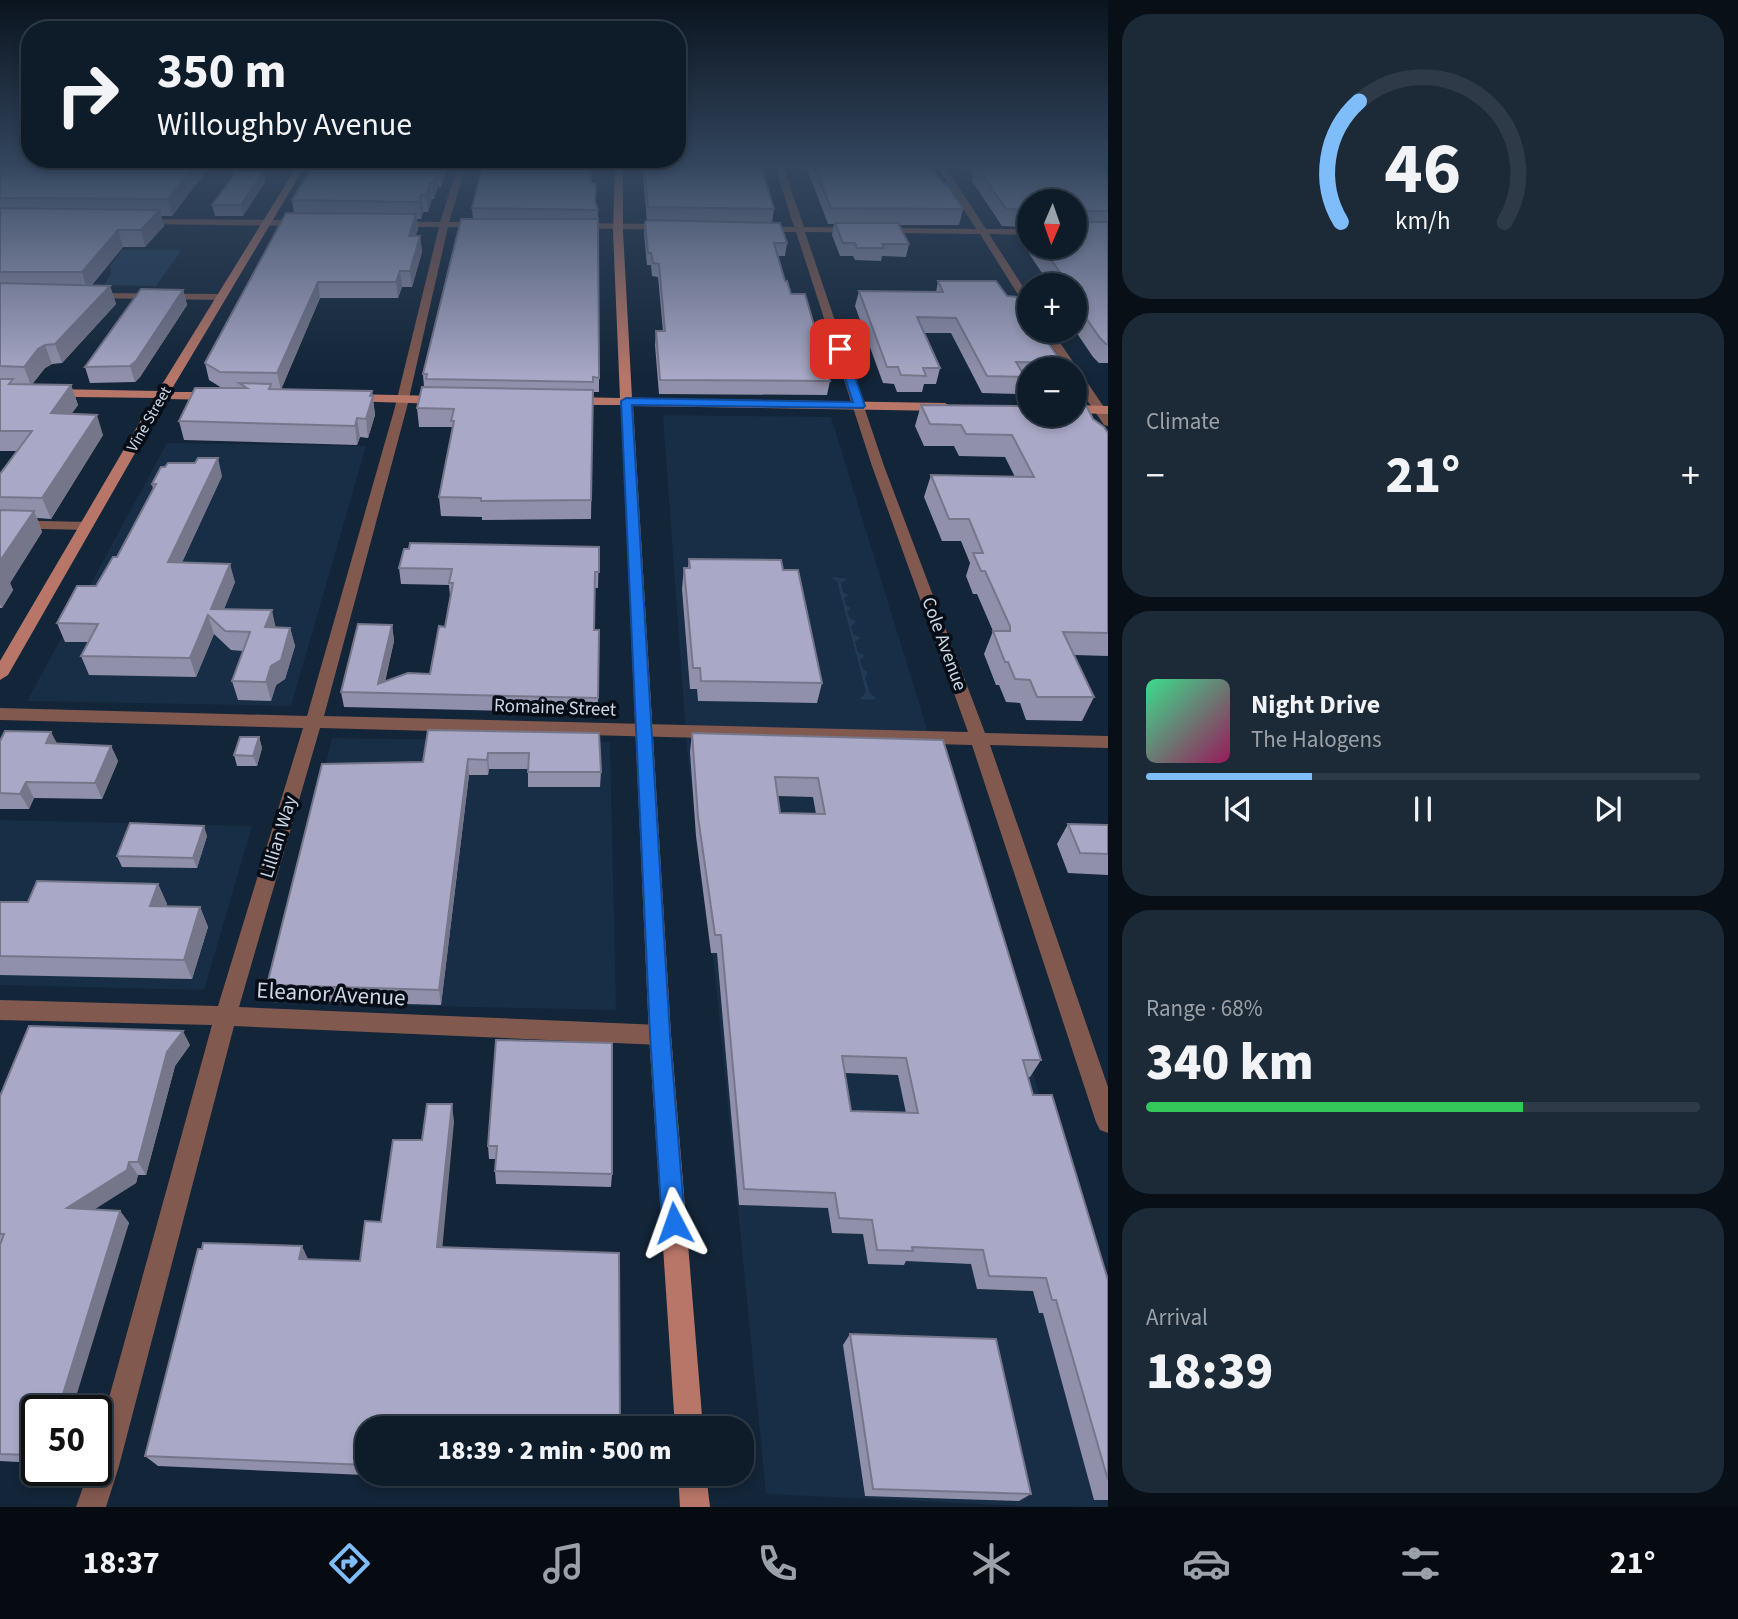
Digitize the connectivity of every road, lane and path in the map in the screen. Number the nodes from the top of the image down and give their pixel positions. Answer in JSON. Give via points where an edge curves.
{"nodes":[{"id":1,"x":257,"y":236,"type":"edge"},
{"id":2,"x":441,"y":236,"type":"edge"},
{"id":3,"x":618,"y":236,"type":"edge"},
{"id":4,"x":804,"y":236,"type":"edge"},
{"id":5,"x":987,"y":236,"type":"edge"},
{"id":6,"x":1017,"y":285,"type":"edge"},
{"id":7,"x":81,"y":295,"type":"edge"},
{"id":8,"x":221,"y":297,"type":"junction"},
{"id":9,"x":1087,"y":388,"type":"edge"},
{"id":10,"x":0,"y":392,"type":"edge"},
{"id":11,"x":162,"y":395,"type":"junction"},
{"id":12,"x":222,"y":396,"type":"edge"},
{"id":13,"x":341,"y":398,"type":"edge"},
{"id":14,"x":403,"y":400,"type":"junction"},
{"id":15,"x":456,"y":400,"type":"edge"},
{"id":16,"x":551,"y":401,"type":"edge"},
{"id":17,"x":626,"y":401,"type":"junction"},
{"id":18,"x":859,"y":406,"type":"junction"},
{"id":19,"x":952,"y":408,"type":"edge"},
{"id":20,"x":1104,"y":410,"type":"edge"},
{"id":21,"x":1108,"y":422,"type":"edge"},
{"id":22,"x":0,"y":524,"type":"edge"},
{"id":23,"x":87,"y":526,"type":"junction"},
{"id":24,"x":0,"y":675,"type":"edge"},
{"id":25,"x":0,"y":715,"type":"edge"},
{"id":26,"x":313,"y":724,"type":"junction"},
{"id":27,"x":645,"y":732,"type":"junction"},
{"id":28,"x":978,"y":740,"type":"junction"},
{"id":29,"x":1108,"y":742,"type":"edge"},
{"id":30,"x":0,"y":1010,"type":"edge"},
{"id":31,"x":226,"y":1016,"type":"junction"},
{"id":32,"x":660,"y":1035,"type":"junction"},
{"id":33,"x":1108,"y":1122,"type":"edge"},
{"id":34,"x":688,"y":1416,"type":"edge"},
{"id":35,"x":693,"y":1486,"type":"edge"},
{"id":36,"x":91,"y":1507,"type":"edge"},
{"id":37,"x":695,"y":1507,"type":"edge"}],
"edges":[{"from":1,"to":8,"type":"main road","name":"Vine Street"},
{"from":2,"to":14,"type":"street","name":"Lillian Way"},
{"from":3,"to":17,"type":"main road"},
{"from":4,"to":18,"type":"street","name":"Cole Avenue"},
{"from":5,"to":6,"type":"street"},
{"from":7,"to":8,"type":"street"},
{"from":8,"to":11,"type":"main road","name":"Vine Street"},
{"from":9,"to":20,"type":"street"},
{"from":10,"to":11,"type":"main road"},
{"from":11,"to":12,"type":"main road"},
{"from":11,"to":23,"type":"main road","name":"Vine Street"},
{"from":13,"to":14,"type":"main road"},
{"from":14,"to":15,"type":"main road"},
{"from":14,"to":26,"type":"street","name":"Lillian Way"},
{"from":16,"to":17,"type":"main road"},
{"from":17,"to":18,"type":"main road"},
{"from":17,"to":27,"type":"main road"},
{"from":18,"to":19,"type":"main road"},
{"from":18,"to":28,"type":"street","name":"Cole Avenue"},
{"from":20,"to":21,"type":"street"},
{"from":22,"to":23,"type":"street"},
{"from":23,"to":24,"type":"main road","name":"Vine Street"},
{"from":25,"to":26,"type":"street","name":"Romaine Street"},
{"from":26,"to":27,"type":"street","name":"Romaine Street"},
{"from":26,"to":31,"type":"street","name":"Lillian Way"},
{"from":27,"to":28,"type":"street","name":"Romaine Street"},
{"from":27,"to":32,"type":"main road"},
{"from":28,"to":29,"type":"street","name":"Romaine Street"},
{"from":28,"to":33,"type":"street","name":"Cole Avenue"},
{"from":30,"to":31,"type":"street","name":"Eleanor Avenue"},
{"from":31,"to":32,"type":"street","name":"Eleanor Avenue"},
{"from":31,"to":36,"type":"street","name":"Lillian Way"},
{"from":32,"to":34,"type":"main road"},
{"from":35,"to":37,"type":"main road"}]}
